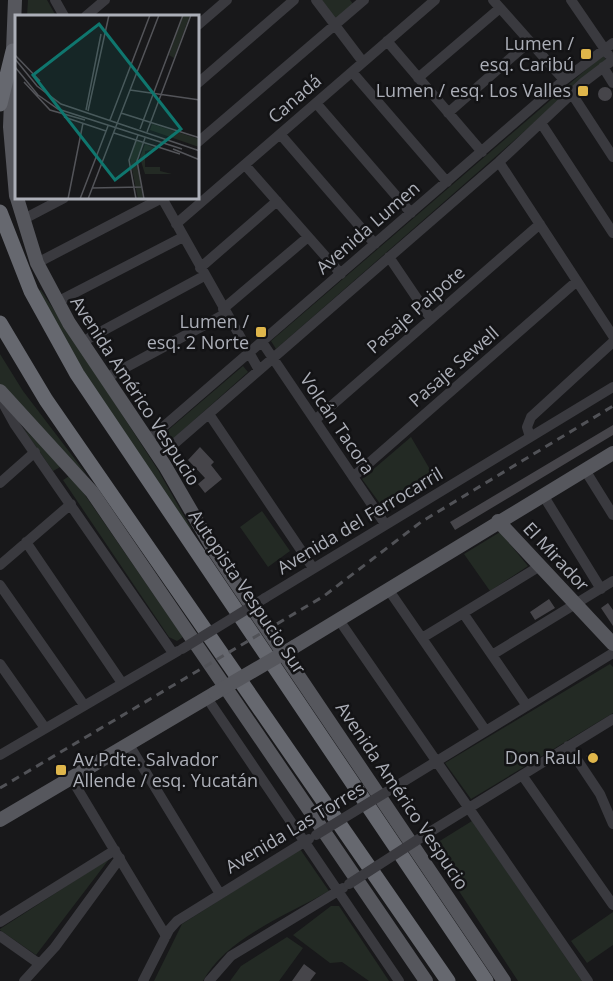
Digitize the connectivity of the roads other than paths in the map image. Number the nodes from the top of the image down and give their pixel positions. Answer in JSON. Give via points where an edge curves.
{"nodes":[{"id":1,"x":15,"y":0,"type":"edge"},
{"id":2,"x":56,"y":0,"type":"edge"},
{"id":3,"x":105,"y":0,"type":"edge"},
{"id":4,"x":227,"y":0,"type":"edge"},
{"id":5,"x":294,"y":0,"type":"edge"},
{"id":6,"x":316,"y":0,"type":"edge"},
{"id":7,"x":364,"y":0,"type":"edge"},
{"id":8,"x":435,"y":0,"type":"edge"},
{"id":9,"x":571,"y":0,"type":"edge"},
{"id":10,"x":496,"y":4,"type":"edge"},
{"id":11,"x":64,"y":15,"type":"edge"},
{"id":12,"x":87,"y":15,"type":"edge"},
{"id":13,"x":200,"y":23,"type":"edge"},
{"id":14,"x":335,"y":25,"type":"junction"},
{"id":15,"x":15,"y":27,"type":"edge"},
{"id":16,"x":387,"y":41,"type":"junction"},
{"id":17,"x":530,"y":42,"type":"junction"},
{"id":18,"x":609,"y":46,"type":"edge"},
{"id":19,"x":13,"y":51,"type":"junction"},
{"id":20,"x":363,"y":62,"type":"junction"},
{"id":21,"x":609,"y":63,"type":"edge"},
{"id":22,"x":352,"y":72,"type":"junction"},
{"id":23,"x":418,"y":78,"type":"junction"},
{"id":24,"x":564,"y":80,"type":"junction"},
{"id":25,"x":200,"y":81,"type":"edge"},
{"id":26,"x":613,"y":83,"type":"edge"},
{"id":27,"x":572,"y":94,"type":"junction"},
{"id":28,"x":316,"y":103,"type":"junction"},
{"id":29,"x":0,"y":104,"type":"edge"},
{"id":30,"x":448,"y":113,"type":"junction"},
{"id":31,"x":541,"y":123,"type":"junction"},
{"id":32,"x":280,"y":134,"type":"junction"},
{"id":33,"x":200,"y":140,"type":"edge"},
{"id":34,"x":482,"y":152,"type":"junction"},
{"id":35,"x":613,"y":157,"type":"edge"},
{"id":36,"x":499,"y":162,"type":"junction"},
{"id":37,"x":245,"y":165,"type":"junction"},
{"id":38,"x":15,"y":176,"type":"edge"},
{"id":39,"x":447,"y":182,"type":"junction"},
{"id":40,"x":18,"y":200,"type":"edge"},
{"id":41,"x":60,"y":200,"type":"edge"},
{"id":42,"x":158,"y":200,"type":"edge"},
{"id":43,"x":163,"y":200,"type":"edge"},
{"id":44,"x":276,"y":201,"type":"junction"},
{"id":45,"x":0,"y":212,"type":"edge"},
{"id":46,"x":411,"y":213,"type":"junction"},
{"id":47,"x":22,"y":220,"type":"junction"},
{"id":48,"x":176,"y":224,"type":"junction"},
{"id":49,"x":540,"y":224,"type":"junction"},
{"id":50,"x":613,"y":233,"type":"edge"},
{"id":51,"x":183,"y":237,"type":"junction"},
{"id":52,"x":308,"y":237,"type":"junction"},
{"id":53,"x":375,"y":244,"type":"junction"},
{"id":54,"x":389,"y":257,"type":"junction"},
{"id":55,"x":37,"y":263,"type":"junction"},
{"id":56,"x":202,"y":272,"type":"junction"},
{"id":57,"x":341,"y":274,"type":"junction"},
{"id":58,"x":577,"y":281,"type":"junction"},
{"id":59,"x":57,"y":302,"type":"junction"},
{"id":60,"x":224,"y":312,"type":"junction"},
{"id":61,"x":431,"y":319,"type":"junction"},
{"id":62,"x":0,"y":323,"type":"edge"},
{"id":63,"x":613,"y":336,"type":"edge"},
{"id":64,"x":82,"y":342,"type":"junction"},
{"id":65,"x":262,"y":342,"type":"junction"},
{"id":66,"x":613,"y":342,"type":"edge"},
{"id":67,"x":248,"y":354,"type":"junction"},
{"id":68,"x":272,"y":358,"type":"junction"},
{"id":69,"x":259,"y":370,"type":"junction"},
{"id":70,"x":106,"y":378,"type":"junction"},
{"id":71,"x":613,"y":387,"type":"edge"},
{"id":72,"x":0,"y":391,"type":"edge"},
{"id":73,"x":0,"y":398,"type":"edge"},
{"id":74,"x":209,"y":414,"type":"junction"},
{"id":75,"x":315,"y":420,"type":"junction"},
{"id":76,"x":530,"y":437,"type":"junction"},
{"id":77,"x":148,"y":440,"type":"junction"},
{"id":78,"x":35,"y":452,"type":"junction"},
{"id":79,"x":613,"y":453,"type":"edge"},
{"id":80,"x":159,"y":457,"type":"junction"},
{"id":81,"x":585,"y":470,"type":"junction"},
{"id":82,"x":75,"y":471,"type":"junction"},
{"id":83,"x":353,"y":477,"type":"junction"},
{"id":84,"x":0,"y":483,"type":"edge"},
{"id":85,"x":60,"y":485,"type":"junction"},
{"id":86,"x":543,"y":495,"type":"junction"},
{"id":87,"x":71,"y":504,"type":"junction"},
{"id":88,"x":613,"y":515,"type":"edge"},
{"id":89,"x":498,"y":521,"type":"junction"},
{"id":90,"x":385,"y":524,"type":"junction"},
{"id":91,"x":26,"y":542,"type":"junction"},
{"id":92,"x":0,"y":565,"type":"edge"},
{"id":93,"x":540,"y":567,"type":"junction"},
{"id":94,"x":313,"y":568,"type":"junction"},
{"id":95,"x":613,"y":581,"type":"edge"},
{"id":96,"x":0,"y":585,"type":"edge"},
{"id":97,"x":388,"y":589,"type":"junction"},
{"id":98,"x":601,"y":589,"type":"junction"},
{"id":99,"x":575,"y":604,"type":"junction"},
{"id":100,"x":463,"y":613,"type":"junction"},
{"id":101,"x":339,"y":620,"type":"junction"},
{"id":102,"x":422,"y":638,"type":"junction"},
{"id":103,"x":613,"y":644,"type":"edge"},
{"id":104,"x":177,"y":651,"type":"junction"},
{"id":105,"x":613,"y":653,"type":"edge"},
{"id":106,"x":492,"y":655,"type":"junction"},
{"id":107,"x":0,"y":664,"type":"edge"},
{"id":108,"x":122,"y":683,"type":"junction"},
{"id":109,"x":211,"y":695,"type":"junction"},
{"id":110,"x":84,"y":705,"type":"junction"},
{"id":111,"x":527,"y":706,"type":"junction"},
{"id":112,"x":613,"y":719,"type":"edge"},
{"id":113,"x":45,"y":729,"type":"junction"},
{"id":114,"x":486,"y":731,"type":"junction"},
{"id":115,"x":128,"y":743,"type":"junction"},
{"id":116,"x":568,"y":747,"type":"junction"},
{"id":117,"x":2,"y":750,"type":"edge"},
{"id":118,"x":436,"y":762,"type":"junction"},
{"id":119,"x":522,"y":775,"type":"junction"},
{"id":120,"x":71,"y":778,"type":"junction"},
{"id":121,"x":468,"y":808,"type":"junction"},
{"id":122,"x":0,"y":820,"type":"edge"},
{"id":123,"x":612,"y":820,"type":"edge"},
{"id":124,"x":305,"y":842,"type":"junction"},
{"id":125,"x":117,"y":854,"type":"junction"},
{"id":126,"x":338,"y":891,"type":"junction"},
{"id":127,"x":220,"y":894,"type":"junction"},
{"id":128,"x":613,"y":904,"type":"edge"},
{"id":129,"x":0,"y":922,"type":"edge"},
{"id":130,"x":0,"y":936,"type":"edge"},
{"id":131,"x":166,"y":936,"type":"junction"},
{"id":132,"x":38,"y":963,"type":"junction"},
{"id":133,"x":24,"y":981,"type":"edge"},
{"id":134,"x":143,"y":981,"type":"edge"},
{"id":135,"x":209,"y":981,"type":"edge"},
{"id":136,"x":399,"y":981,"type":"edge"},
{"id":137,"x":426,"y":981,"type":"edge"},
{"id":138,"x":447,"y":981,"type":"edge"},
{"id":139,"x":486,"y":981,"type":"edge"},
{"id":140,"x":504,"y":981,"type":"edge"},
{"id":141,"x":588,"y":981,"type":"edge"}],
"edges":[{"from":1,"to":15,"type":"main road","name":"Avenida Américo Vespucio"},
{"from":2,"to":11,"type":"street"},
{"from":3,"to":12,"type":"street"},
{"from":4,"to":13,"type":"street"},
{"from":5,"to":25,"type":"street"},
{"from":6,"to":14,"type":"street"},
{"from":7,"to":14,"type":"street"},
{"from":8,"to":16,"type":"street","name":"Canadá"},
{"from":9,"to":18,"type":"street"},
{"from":10,"to":17,"type":"street"},
{"from":10,"to":23,"type":"street"},
{"from":14,"to":20,"type":"street"},
{"from":14,"to":33,"type":"street"},
{"from":15,"to":19,"type":"main road","name":"Avenida Américo Vespucio"},
{"from":16,"to":20,"type":"street","name":"Canadá"},
{"from":16,"to":23,"type":"street"},
{"from":17,"to":24,"type":"street"},
{"from":17,"to":30,"type":"street"},
{"from":18,"to":21,"type":"street"},
{"from":18,"to":24,"type":"street","name":"Avenida Lumen"},
{"from":19,"to":29,"type":"highway"},
{"from":19,"to":38,"type":"main road","name":"Avenida Américo Vespucio","via":[[10,127]]},
{"from":20,"to":22,"type":"street","name":"Canadá"},
{"from":21,"to":26,"type":"street"},
{"from":21,"to":27,"type":"street","name":"Avenida Lumen"},
{"from":22,"to":28,"type":"street","name":"Canadá"},
{"from":22,"to":39,"type":"street"},
{"from":23,"to":30,"type":"street"},
{"from":24,"to":34,"type":"street","name":"Avenida Lumen"},
{"from":27,"to":31,"type":"street","name":"Avenida Lumen"},
{"from":27,"to":35,"type":"street"},
{"from":28,"to":32,"type":"street","name":"Canadá"},
{"from":28,"to":46,"type":"street"},
{"from":30,"to":34,"type":"street"},
{"from":31,"to":36,"type":"street","name":"Avenida Lumen"},
{"from":31,"to":50,"type":"street"},
{"from":32,"to":37,"type":"street","name":"Canadá"},
{"from":32,"to":53,"type":"street"},
{"from":34,"to":39,"type":"street","name":"Avenida Lumen"},
{"from":36,"to":49,"type":"street"},
{"from":36,"to":54,"type":"street","name":"Avenida Lumen"},
{"from":37,"to":44,"type":"street"},
{"from":37,"to":48,"type":"street","name":"Canadá"},
{"from":39,"to":46,"type":"street","name":"Avenida Lumen"},
{"from":40,"to":47,"type":"main road","name":"Avenida Américo Vespucio"},
{"from":41,"to":47,"type":"street"},
{"from":42,"to":55,"type":"street"},
{"from":43,"to":48,"type":"street"},
{"from":44,"to":52,"type":"street"},
{"from":44,"to":56,"type":"street"},
{"from":45,"to":139,"type":"highway","name":"Autopista Vespucio Sur","via":[[35,298],[82,382]]},
{"from":46,"to":53,"type":"street","name":"Avenida Lumen"},
{"from":47,"to":55,"type":"main road","name":"Avenida Américo Vespucio"},
{"from":48,"to":51,"type":"street"},
{"from":49,"to":58,"type":"street"},
{"from":49,"to":61,"type":"street","name":"Pasaje Paipote"},
{"from":51,"to":56,"type":"street"},
{"from":51,"to":59,"type":"street"},
{"from":52,"to":57,"type":"street"},
{"from":52,"to":60,"type":"street"},
{"from":53,"to":57,"type":"street","name":"Avenida Lumen"},
{"from":54,"to":61,"type":"street"},
{"from":54,"to":68,"type":"street","name":"Avenida Lumen"},
{"from":55,"to":59,"type":"main road","name":"Avenida Américo Vespucio"},
{"from":56,"to":60,"type":"street"},
{"from":56,"to":64,"type":"street"},
{"from":57,"to":65,"type":"street","name":"Avenida Lumen"},
{"from":58,"to":63,"type":"street"},
{"from":58,"to":83,"type":"street","name":"Pasaje Sewell"},
{"from":59,"to":64,"type":"main road","name":"Avenida Américo Vespucio"},
{"from":60,"to":67,"type":"street"},
{"from":60,"to":70,"type":"street"},
{"from":61,"to":75,"type":"street","name":"Pasaje Paipote"},
{"from":62,"to":138,"type":"highway","via":[[52,408]]},
{"from":64,"to":70,"type":"main road","name":"Avenida Américo Vespucio"},
{"from":65,"to":67,"type":"street","name":"Avenida Lumen"},
{"from":65,"to":68,"type":"street","name":"Volcán Tacora"},
{"from":66,"to":76,"type":"street","via":[[531,417]]},
{"from":67,"to":69,"type":"street"},
{"from":67,"to":77,"type":"street","name":"Avenida Lumen"},
{"from":68,"to":69,"type":"street","name":"Avenida Lumen"},
{"from":68,"to":75,"type":"street","name":"Volcán Tacora"},
{"from":69,"to":74,"type":"street","name":"Avenida Lumen"},
{"from":70,"to":77,"type":"main road","name":"Avenida Américo Vespucio"},
{"from":71,"to":76,"type":"street","name":"Avenida del Ferrocarril"},
{"from":72,"to":82,"type":"main road"},
{"from":73,"to":78,"type":"street"},
{"from":74,"to":80,"type":"street","name":"Avenida Lumen"},
{"from":74,"to":94,"type":"street"},
{"from":75,"to":83,"type":"street","name":"Volcán Tacora"},
{"from":76,"to":90,"type":"street","name":"Avenida del Ferrocarril"},
{"from":77,"to":80,"type":"main road","name":"Avenida Américo Vespucio"},
{"from":78,"to":84,"type":"street"},
{"from":78,"to":85,"type":"street"},
{"from":79,"to":81,"type":"main road"},
{"from":80,"to":140,"type":"main road","name":"Avenida Américo Vespucio","via":[[215,552]]},
{"from":81,"to":86,"type":"main road"},
{"from":81,"to":88,"type":"street"},
{"from":82,"to":85,"type":"street","via":[[63,473]]},
{"from":82,"to":137,"type":"main road"},
{"from":83,"to":90,"type":"street","name":"Volcán Tacora"},
{"from":85,"to":87,"type":"street"},
{"from":86,"to":89,"type":"main road"},
{"from":86,"to":98,"type":"street"},
{"from":87,"to":91,"type":"street"},
{"from":87,"to":104,"type":"street"},
{"from":89,"to":93,"type":"main road","name":"El Mirador"},
{"from":89,"to":97,"type":"main road"},
{"from":90,"to":94,"type":"street","name":"Avenida del Ferrocarril"},
{"from":91,"to":92,"type":"street"},
{"from":91,"to":108,"type":"street"},
{"from":93,"to":99,"type":"main road","name":"El Mirador"},
{"from":93,"to":100,"type":"street"},
{"from":94,"to":104,"type":"street","name":"Avenida del Ferrocarril","bridge":true},
{"from":95,"to":98,"type":"street"},
{"from":96,"to":110,"type":"street"},
{"from":97,"to":101,"type":"main road"},
{"from":97,"to":102,"type":"street"},
{"from":98,"to":99,"type":"street"},
{"from":99,"to":103,"type":"main road","name":"El Mirador"},
{"from":99,"to":106,"type":"street"},
{"from":100,"to":102,"type":"street"},
{"from":100,"to":106,"type":"street"},
{"from":101,"to":109,"type":"main road","bridge":true},
{"from":101,"to":118,"type":"street"},
{"from":102,"to":114,"type":"street"},
{"from":104,"to":108,"type":"street","name":"Avenida del Ferrocarril"},
{"from":105,"to":111,"type":"street","name":"Avenida Las Torres"},
{"from":106,"to":111,"type":"street"},
{"from":107,"to":113,"type":"street"},
{"from":108,"to":110,"type":"street","name":"Avenida del Ferrocarril"},
{"from":109,"to":115,"type":"main road"},
{"from":109,"to":124,"type":"street"},
{"from":110,"to":113,"type":"street","name":"Avenida del Ferrocarril"},
{"from":111,"to":114,"type":"street","name":"Avenida Las Torres"},
{"from":112,"to":116,"type":"street"},
{"from":113,"to":117,"type":"street","name":"Avenida del Ferrocarril"},
{"from":114,"to":118,"type":"street","name":"Avenida Las Torres"},
{"from":115,"to":120,"type":"main road"},
{"from":115,"to":127,"type":"street"},
{"from":116,"to":119,"type":"street"},
{"from":116,"to":123,"type":"street"},
{"from":118,"to":121,"type":"street"},
{"from":118,"to":124,"type":"street","name":"Avenida Las Torres","bridge":true},
{"from":119,"to":121,"type":"street"},
{"from":119,"to":128,"type":"street"},
{"from":120,"to":122,"type":"main road"},
{"from":120,"to":125,"type":"street"},
{"from":121,"to":126,"type":"street","bridge":true},
{"from":121,"to":141,"type":"street"},
{"from":124,"to":126,"type":"street"},
{"from":124,"to":127,"type":"street","name":"Avenida Las Torres"},
{"from":125,"to":129,"type":"street"},
{"from":125,"to":131,"type":"street"},
{"from":125,"to":132,"type":"street","via":[[55,947]]},
{"from":126,"to":135,"type":"street","via":[[231,956]]},
{"from":126,"to":136,"type":"street"},
{"from":127,"to":131,"type":"street","name":"Avenida Las Torres","via":[[177,921]]},
{"from":130,"to":132,"type":"street"},
{"from":131,"to":134,"type":"street","name":"Avenida Las Torres"},
{"from":132,"to":133,"type":"street"}]}
